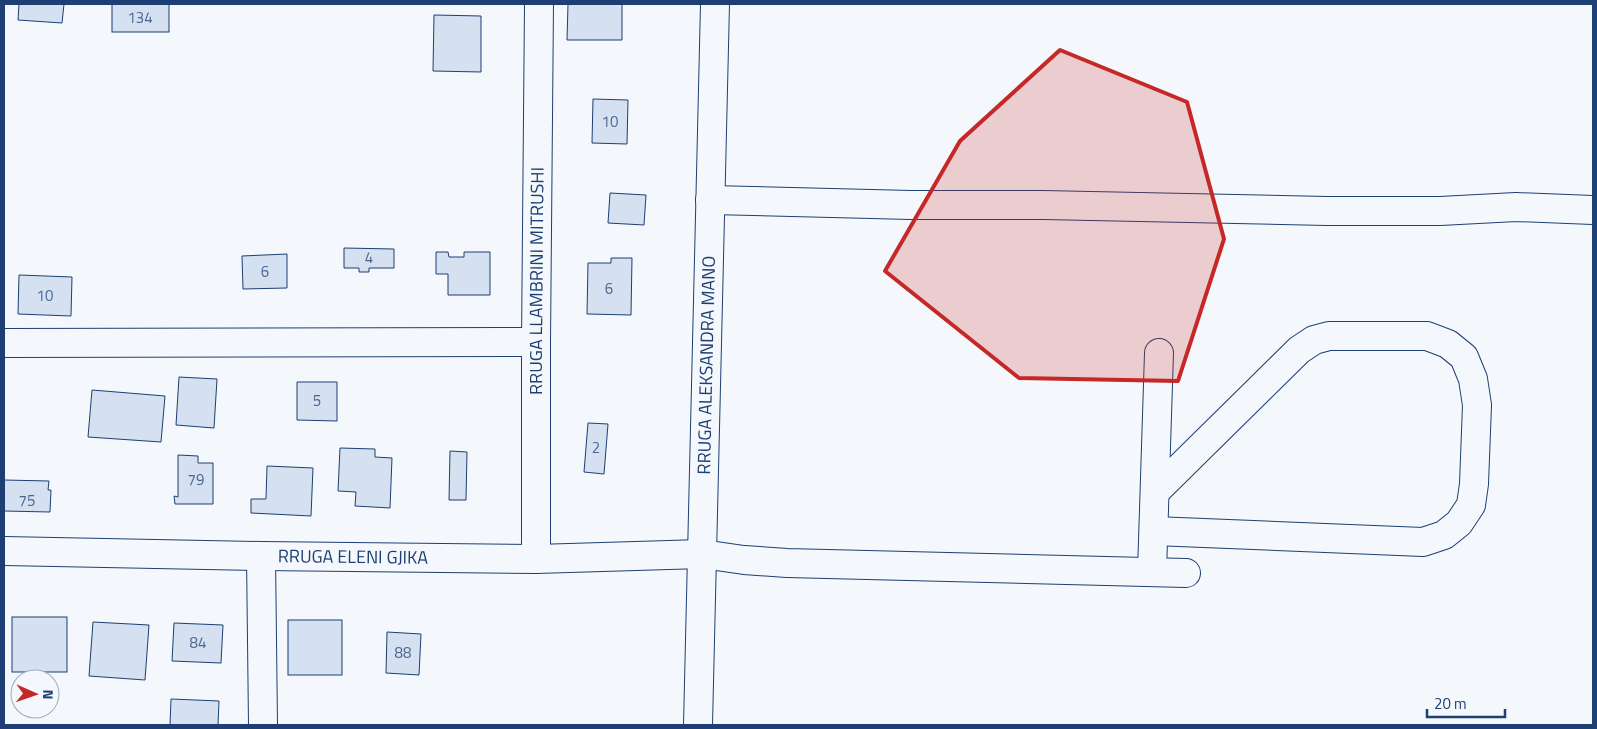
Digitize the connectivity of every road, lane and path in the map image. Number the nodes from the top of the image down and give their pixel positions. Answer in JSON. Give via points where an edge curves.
{"nodes":[{"id":1,"x":539,"y":4,"type":"edge"},
{"id":2,"x":715,"y":4,"type":"edge"},
{"id":3,"x":710,"y":200,"type":"junction"},
{"id":4,"x":1593,"y":210,"type":"edge"},
{"id":5,"x":536,"y":342,"type":"junction"},
{"id":6,"x":4,"y":343,"type":"edge"},
{"id":7,"x":1159,"y":353,"type":"dead end"},
{"id":8,"x":1154,"y":492,"type":"junction"},
{"id":9,"x":1154,"y":531,"type":"junction"},
{"id":10,"x":4,"y":551,"type":"edge"},
{"id":11,"x":702,"y":554,"type":"junction"},
{"id":12,"x":261,"y":556,"type":"junction"},
{"id":13,"x":536,"y":559,"type":"junction"},
{"id":14,"x":1152,"y":572,"type":"junction"},
{"id":15,"x":1186,"y":573,"type":"dead end"},
{"id":16,"x":263,"y":725,"type":"edge"},
{"id":17,"x":698,"y":725,"type":"edge"}],
"edges":[{"from":1,"to":5,"type":"street","name":"RRUGA LLAMBRINI MITRUSHI"},
{"from":2,"to":3,"type":"street","name":"RRUGA ALEKSANDRA MANO"},
{"from":3,"to":4,"type":"street","via":[[1327,211],[1516,207]]},
{"from":3,"to":11,"type":"street","name":"RRUGA ALEKSANDRA MANO"},
{"from":5,"to":6,"type":"street"},
{"from":5,"to":13,"type":"street","name":"RRUGA LLAMBRINI MITRUSHI"},
{"from":7,"to":8,"type":"street"},
{"from":8,"to":9,"type":"street"},
{"from":8,"to":9,"type":"street","via":[[1299,350],[1314,340],[1329,336],[1426,336],[1448,344],[1464,357],[1473,379],[1477,405],[1471,505],[1459,523],[1444,535],[1423,542]]},
{"from":9,"to":14,"type":"street"},
{"from":10,"to":12,"type":"street","name":"RRUGA ELENI GJIKA"},
{"from":11,"to":13,"type":"street","name":"RRUGA ELENI GJIKA"},
{"from":11,"to":14,"type":"street","name":"RRUGA ELENI GJIKA","via":[[788,564]]},
{"from":11,"to":17,"type":"street","name":"RRUGA ALEKSANDRA MANO"},
{"from":12,"to":13,"type":"street","name":"RRUGA ELENI GJIKA"},
{"from":12,"to":16,"type":"street"},
{"from":14,"to":15,"type":"street","name":"RRUGA ELENI GJIKA"}]}
